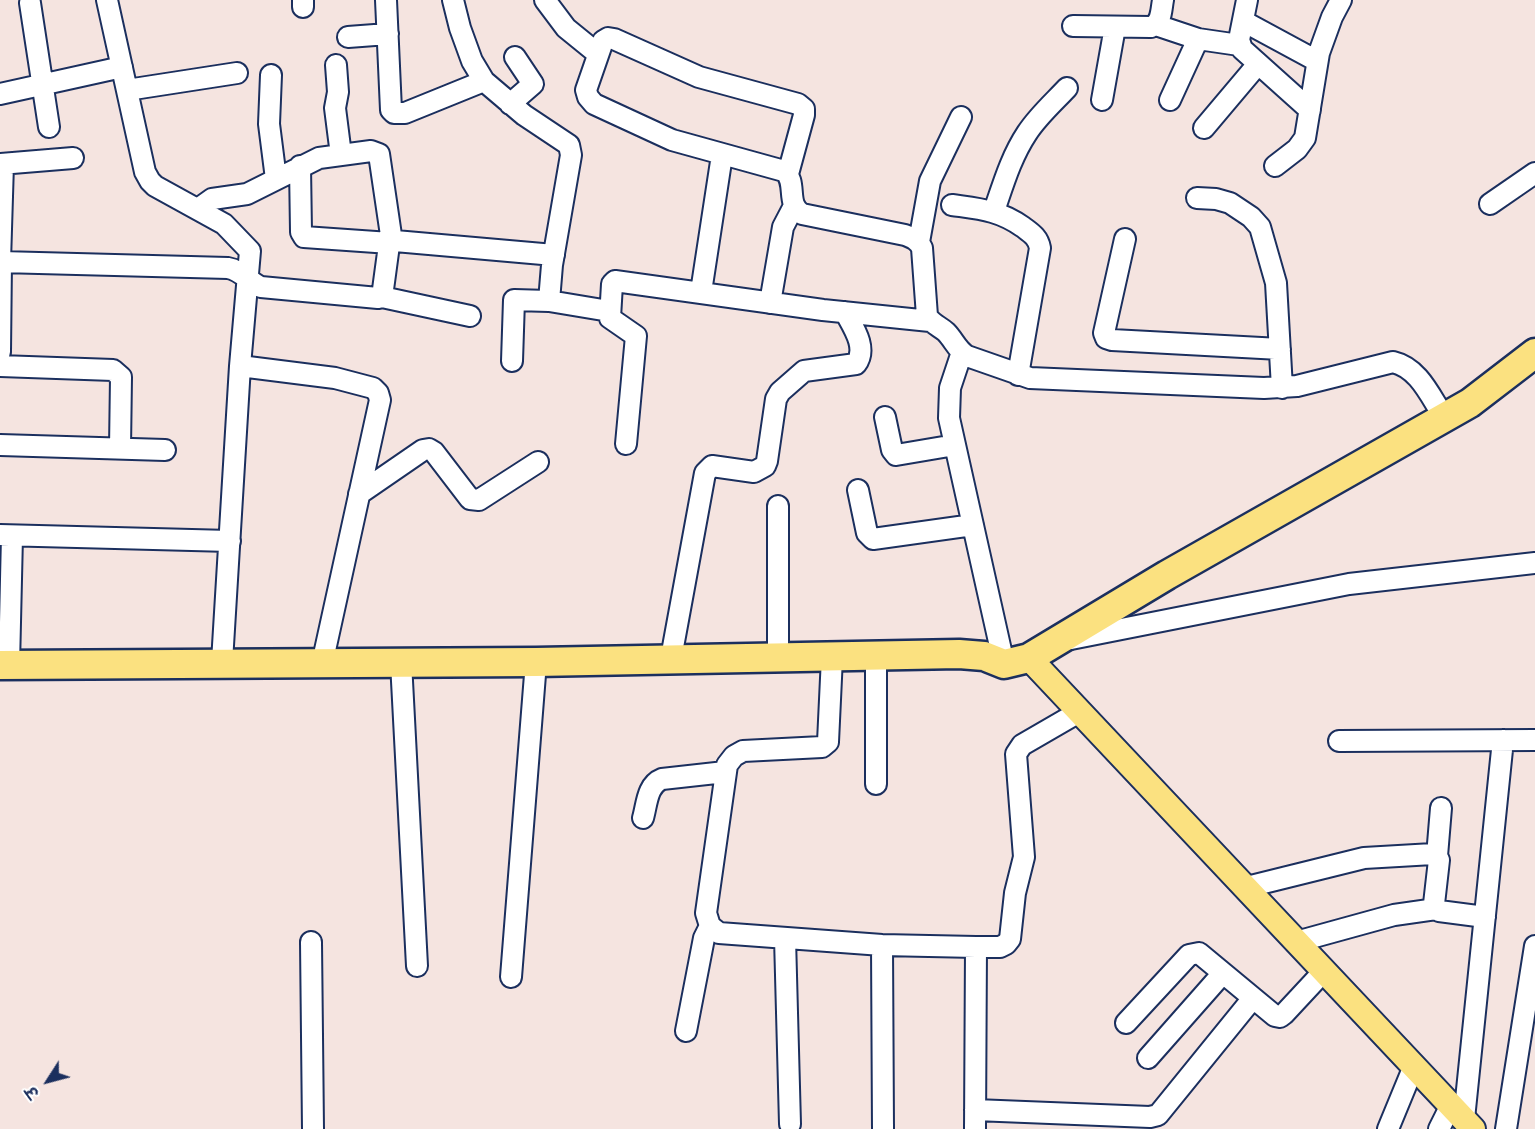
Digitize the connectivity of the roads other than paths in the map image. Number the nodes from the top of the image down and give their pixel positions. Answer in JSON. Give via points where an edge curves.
{"nodes":[{"id":1,"x":107,"y":0,"type":"edge"},
{"id":2,"x":386,"y":0,"type":"edge"},
{"id":3,"x":453,"y":0,"type":"edge"},
{"id":4,"x":545,"y":0,"type":"edge"},
{"id":5,"x":1163,"y":0,"type":"edge"},
{"id":6,"x":1247,"y":0,"type":"edge"},
{"id":7,"x":1341,"y":0,"type":"edge"},
{"id":8,"x":30,"y":3,"type":"dead end"},
{"id":9,"x":1243,"y":21,"type":"junction"},
{"id":10,"x":1156,"y":25,"type":"junction"},
{"id":11,"x":1073,"y":26,"type":"dead end"},
{"id":12,"x":1115,"y":27,"type":"junction"},
{"id":13,"x":388,"y":34,"type":"junction"},
{"id":14,"x":348,"y":37,"type":"dead end"},
{"id":15,"x":1198,"y":39,"type":"junction"},
{"id":16,"x":1239,"y":45,"type":"junction"},
{"id":17,"x":598,"y":54,"type":"junction"},
{"id":18,"x":515,"y":57,"type":"dead end"},
{"id":19,"x":1317,"y":61,"type":"junction"},
{"id":20,"x":1258,"y":64,"type":"junction"},
{"id":21,"x":336,"y":65,"type":"dead end"},
{"id":22,"x":122,"y":68,"type":"junction"},
{"id":23,"x":237,"y":72,"type":"dead end"},
{"id":24,"x":271,"y":75,"type":"dead end"},
{"id":25,"x":484,"y":81,"type":"junction"},
{"id":26,"x":44,"y":86,"type":"junction"},
{"id":27,"x":1068,"y":88,"type":"dead end"},
{"id":28,"x":127,"y":90,"type":"junction"},
{"id":29,"x":0,"y":94,"type":"edge"},
{"id":30,"x":1102,"y":100,"type":"dead end"},
{"id":31,"x":1170,"y":100,"type":"dead end"},
{"id":32,"x":510,"y":104,"type":"junction"},
{"id":33,"x":1310,"y":110,"type":"junction"},
{"id":34,"x":961,"y":117,"type":"dead end"},
{"id":35,"x":49,"y":127,"type":"dead end"},
{"id":36,"x":1204,"y":128,"type":"dead end"},
{"id":37,"x":341,"y":155,"type":"junction"},
{"id":38,"x":722,"y":155,"type":"junction"},
{"id":39,"x":73,"y":158,"type":"dead end"},
{"id":40,"x":1,"y":164,"type":"edge"},
{"id":41,"x":300,"y":166,"type":"junction"},
{"id":42,"x":1275,"y":166,"type":"dead end"},
{"id":43,"x":1535,"y":173,"type":"edge"},
{"id":44,"x":788,"y":174,"type":"junction"},
{"id":45,"x":276,"y":179,"type":"junction"},
{"id":46,"x":1197,"y":198,"type":"dead end"},
{"id":47,"x":1490,"y":204,"type":"dead end"},
{"id":48,"x":952,"y":205,"type":"dead end"},
{"id":49,"x":794,"y":206,"type":"junction"},
{"id":50,"x":198,"y":209,"type":"junction"},
{"id":51,"x":994,"y":211,"type":"junction"},
{"id":52,"x":1125,"y":239,"type":"dead end"},
{"id":53,"x":391,"y":243,"type":"junction"},
{"id":54,"x":919,"y":243,"type":"junction"},
{"id":55,"x":554,"y":255,"type":"junction"},
{"id":56,"x":0,"y":262,"type":"edge"},
{"id":57,"x":247,"y":278,"type":"junction"},
{"id":58,"x":701,"y":292,"type":"junction"},
{"id":59,"x":382,"y":297,"type":"junction"},
{"id":60,"x":549,"y":301,"type":"junction"},
{"id":61,"x":770,"y":303,"type":"junction"},
{"id":62,"x":609,"y":311,"type":"junction"},
{"id":63,"x":845,"y":312,"type":"junction"},
{"id":64,"x":470,"y":316,"type":"dead end"},
{"id":65,"x":930,"y":321,"type":"junction"},
{"id":66,"x":1280,"y":349,"type":"junction"},
{"id":67,"x":0,"y":352,"type":"edge"},
{"id":68,"x":962,"y":352,"type":"junction"},
{"id":69,"x":1535,"y":353,"type":"edge"},
{"id":70,"x":512,"y":361,"type":"dead end"},
{"id":71,"x":0,"y":366,"type":"edge"},
{"id":72,"x":240,"y":366,"type":"junction"},
{"id":73,"x":1018,"y":375,"type":"junction"},
{"id":74,"x":1282,"y":388,"type":"junction"},
{"id":75,"x":885,"y":417,"type":"dead end"},
{"id":76,"x":1444,"y":417,"type":"junction"},
{"id":77,"x":626,"y":444,"type":"dead end"},
{"id":78,"x":0,"y":445,"type":"edge"},
{"id":79,"x":955,"y":445,"type":"junction"},
{"id":80,"x":120,"y":448,"type":"junction"},
{"id":81,"x":165,"y":450,"type":"dead end"},
{"id":82,"x":538,"y":462,"type":"dead end"},
{"id":83,"x":858,"y":490,"type":"dead end"},
{"id":84,"x":359,"y":494,"type":"junction"},
{"id":85,"x":778,"y":506,"type":"dead end"},
{"id":86,"x":973,"y":525,"type":"junction"},
{"id":87,"x":6,"y":536,"type":"edge"},
{"id":88,"x":230,"y":541,"type":"junction"},
{"id":89,"x":1535,"y":562,"type":"edge"},
{"id":90,"x":1054,"y":642,"type":"junction"},
{"id":91,"x":876,"y":655,"type":"junction"},
{"id":92,"x":778,"y":657,"type":"junction"},
{"id":93,"x":832,"y":657,"type":"junction"},
{"id":94,"x":670,"y":658,"type":"junction"},
{"id":95,"x":1017,"y":661,"type":"junction"},
{"id":96,"x":401,"y":662,"type":"junction"},
{"id":97,"x":536,"y":662,"type":"junction"},
{"id":98,"x":222,"y":663,"type":"junction"},
{"id":99,"x":322,"y":664,"type":"junction"},
{"id":100,"x":5,"y":665,"type":"edge"},
{"id":101,"x":1079,"y":712,"type":"junction"},
{"id":102,"x":1503,"y":740,"type":"junction"},
{"id":103,"x":1535,"y":740,"type":"edge"},
{"id":104,"x":1340,"y":741,"type":"dead end"},
{"id":105,"x":725,"y":772,"type":"junction"},
{"id":106,"x":876,"y":784,"type":"dead end"},
{"id":107,"x":1441,"y":808,"type":"dead end"},
{"id":108,"x":643,"y":818,"type":"dead end"},
{"id":109,"x":1437,"y":856,"type":"junction"},
{"id":110,"x":1247,"y":887,"type":"junction"},
{"id":111,"x":1436,"y":909,"type":"junction"},
{"id":112,"x":1485,"y":916,"type":"junction"},
{"id":113,"x":710,"y":926,"type":"junction"},
{"id":114,"x":785,"y":938,"type":"junction"},
{"id":115,"x":311,"y":942,"type":"dead end"},
{"id":116,"x":1296,"y":942,"type":"junction"},
{"id":117,"x":882,"y":945,"type":"junction"},
{"id":118,"x":1535,"y":946,"type":"edge"},
{"id":119,"x":976,"y":947,"type":"junction"},
{"id":120,"x":417,"y":966,"type":"dead end"},
{"id":121,"x":1324,"y":971,"type":"junction"},
{"id":122,"x":1223,"y":973,"type":"junction"},
{"id":123,"x":512,"y":977,"type":"dead end"},
{"id":124,"x":1253,"y":998,"type":"junction"},
{"id":125,"x":1126,"y":1023,"type":"dead end"},
{"id":126,"x":686,"y":1031,"type":"dead end"},
{"id":127,"x":1148,"y":1058,"type":"dead end"},
{"id":128,"x":1414,"y":1066,"type":"junction"},
{"id":129,"x":1463,"y":1118,"type":"edge"},
{"id":130,"x":975,"y":1119,"type":"edge"},
{"id":131,"x":790,"y":1124,"type":"dead end"},
{"id":132,"x":313,"y":1129,"type":"edge"},
{"id":133,"x":883,"y":1129,"type":"edge"},
{"id":134,"x":1388,"y":1129,"type":"edge"},
{"id":135,"x":1438,"y":1129,"type":"edge"},
{"id":136,"x":1506,"y":1129,"type":"edge"}],
"edges":[{"from":1,"to":22,"type":"street"},
{"from":2,"to":13,"type":"street"},
{"from":3,"to":25,"type":"street","via":[[472,61]]},
{"from":4,"to":17,"type":"street","via":[[566,28]]},
{"from":5,"to":10,"type":"street"},
{"from":6,"to":9,"type":"street"},
{"from":7,"to":19,"type":"street"},
{"from":8,"to":26,"type":"street"},
{"from":9,"to":16,"type":"street"},
{"from":9,"to":19,"type":"street"},
{"from":10,"to":12,"type":"street"},
{"from":10,"to":15,"type":"street"},
{"from":11,"to":12,"type":"street"},
{"from":12,"to":30,"type":"street"},
{"from":13,"to":14,"type":"street"},
{"from":13,"to":25,"type":"street","via":[[394,113],[405,113]]},
{"from":15,"to":16,"type":"street"},
{"from":15,"to":31,"type":"street"},
{"from":16,"to":20,"type":"street"},
{"from":17,"to":38,"type":"street","via":[[586,90],[594,104],[672,140]]},
{"from":17,"to":44,"type":"street","via":[[603,41],[614,39],[699,76],[798,104],[804,115]]},
{"from":18,"to":32,"type":"street","via":[[534,84]]},
{"from":19,"to":33,"type":"street"},
{"from":20,"to":33,"type":"street"},
{"from":20,"to":36,"type":"street"},
{"from":21,"to":37,"type":"street","via":[[335,108]]},
{"from":22,"to":26,"type":"street"},
{"from":22,"to":28,"type":"street"},
{"from":23,"to":28,"type":"street"},
{"from":24,"to":45,"type":"street","via":[[269,124]]},
{"from":25,"to":32,"type":"street"},
{"from":26,"to":29,"type":"street"},
{"from":26,"to":35,"type":"street"},
{"from":27,"to":51,"type":"street","via":[[1026,135]]},
{"from":28,"to":50,"type":"street","via":[[150,181]]},
{"from":32,"to":55,"type":"street","via":[[566,141],[571,150]]},
{"from":33,"to":42,"type":"street","via":[[1302,144]]},
{"from":34,"to":54,"type":"street","via":[[930,181]]},
{"from":37,"to":41,"type":"street"},
{"from":37,"to":53,"type":"street","via":[[371,151],[379,154]]},
{"from":38,"to":44,"type":"street"},
{"from":38,"to":58,"type":"street"},
{"from":39,"to":40,"type":"street"},
{"from":40,"to":56,"type":"street"},
{"from":41,"to":45,"type":"street"},
{"from":41,"to":53,"type":"street","via":[[304,237]]},
{"from":43,"to":47,"type":"street"},
{"from":44,"to":49,"type":"street"},
{"from":45,"to":50,"type":"street","via":[[247,194],[212,199]]},
{"from":46,"to":66,"type":"street","via":[[1230,203],[1260,227],[1276,283]]},
{"from":48,"to":51,"type":"street"},
{"from":49,"to":54,"type":"street","via":[[802,214],[905,235]]},
{"from":49,"to":61,"type":"street","via":[[783,227]]},
{"from":50,"to":57,"type":"street","via":[[224,224],[250,251]]},
{"from":51,"to":73,"type":"street","via":[[1008,216],[1035,236],[1040,248]]},
{"from":52,"to":66,"type":"street","via":[[1106,338]]},
{"from":53,"to":55,"type":"street"},
{"from":53,"to":59,"type":"street"},
{"from":54,"to":65,"type":"street"},
{"from":55,"to":60,"type":"street"},
{"from":56,"to":57,"type":"street","via":[[228,268]]},
{"from":56,"to":67,"type":"street"},
{"from":57,"to":59,"type":"street","via":[[261,287]]},
{"from":57,"to":72,"type":"street"},
{"from":58,"to":61,"type":"street"},
{"from":58,"to":62,"type":"street","via":[[615,280]]},
{"from":59,"to":64,"type":"street"},
{"from":60,"to":62,"type":"street"},
{"from":60,"to":70,"type":"street","via":[[514,300]]},
{"from":61,"to":63,"type":"street"},
{"from":62,"to":77,"type":"street","via":[[611,320],[636,336]]},
{"from":63,"to":65,"type":"street"},
{"from":63,"to":94,"type":"street","via":[[859,339],[856,364],[804,371],[780,392],[767,461],[759,470],[712,466],[705,473]]},
{"from":65,"to":68,"type":"street","via":[[947,333]]},
{"from":66,"to":74,"type":"street"},
{"from":68,"to":73,"type":"street"},
{"from":68,"to":79,"type":"street","via":[[948,404]]},
{"from":69,"to":76,"type":"highway","via":[[1470,403]]},
{"from":71,"to":80,"type":"street","via":[[118,373]]},
{"from":72,"to":84,"type":"street","via":[[329,376],[374,388],[380,399]]},
{"from":72,"to":88,"type":"street"},
{"from":73,"to":74,"type":"street","via":[[1047,380]]},
{"from":74,"to":76,"type":"street","via":[[1393,362],[1414,372]]},
{"from":75,"to":79,"type":"street","via":[[896,455]]},
{"from":76,"to":90,"type":"highway"},
{"from":78,"to":80,"type":"street"},
{"from":79,"to":86,"type":"street"},
{"from":80,"to":81,"type":"street"},
{"from":82,"to":84,"type":"street","via":[[474,501],[434,452],[423,450]]},
{"from":83,"to":86,"type":"street","via":[[867,533],[873,539]]},
{"from":84,"to":99,"type":"street"},
{"from":85,"to":92,"type":"street"},
{"from":86,"to":95,"type":"street"},
{"from":87,"to":88,"type":"street"},
{"from":87,"to":100,"type":"street"},
{"from":88,"to":98,"type":"street"},
{"from":89,"to":90,"type":"street","via":[[1349,584]]},
{"from":90,"to":95,"type":"highway"},
{"from":91,"to":93,"type":"highway"},
{"from":91,"to":95,"type":"highway","via":[[971,654]]},
{"from":91,"to":106,"type":"street"},
{"from":92,"to":93,"type":"highway"},
{"from":92,"to":94,"type":"highway"},
{"from":93,"to":105,"type":"street","via":[[826,746],[743,751],[726,765]]},
{"from":94,"to":97,"type":"highway"},
{"from":95,"to":101,"type":"main road"},
{"from":96,"to":97,"type":"highway"},
{"from":96,"to":99,"type":"highway"},
{"from":96,"to":120,"type":"street"},
{"from":97,"to":123,"type":"street"},
{"from":98,"to":99,"type":"highway"},
{"from":98,"to":100,"type":"highway"},
{"from":101,"to":110,"type":"main road"},
{"from":101,"to":119,"type":"street","via":[[1018,749],[1024,857],[1010,939],[1000,946]]},
{"from":102,"to":103,"type":"street"},
{"from":102,"to":104,"type":"street"},
{"from":102,"to":112,"type":"street"},
{"from":105,"to":108,"type":"street","via":[[655,781]]},
{"from":105,"to":113,"type":"street","via":[[706,913]]},
{"from":107,"to":109,"type":"street"},
{"from":109,"to":110,"type":"street","via":[[1364,858]]},
{"from":109,"to":111,"type":"street"},
{"from":110,"to":116,"type":"main road"},
{"from":111,"to":112,"type":"street"},
{"from":111,"to":116,"type":"street","via":[[1394,915]]},
{"from":112,"to":129,"type":"street"},
{"from":113,"to":114,"type":"street","via":[[718,933]]},
{"from":113,"to":126,"type":"street","via":[[704,938]]},
{"from":114,"to":117,"type":"street"},
{"from":114,"to":131,"type":"street"},
{"from":115,"to":132,"type":"street"},
{"from":116,"to":121,"type":"main road"},
{"from":117,"to":119,"type":"street"},
{"from":117,"to":133,"type":"street"},
{"from":118,"to":136,"type":"street"},
{"from":119,"to":130,"type":"street"},
{"from":121,"to":124,"type":"street","via":[[1280,1017]]},
{"from":121,"to":128,"type":"main road"},
{"from":122,"to":124,"type":"street"},
{"from":122,"to":125,"type":"street","via":[[1194,952]]},
{"from":122,"to":127,"type":"street"},
{"from":124,"to":130,"type":"street","via":[[1158,1115]]},
{"from":128,"to":129,"type":"main road"},
{"from":128,"to":134,"type":"street"},
{"from":129,"to":135,"type":"street"}]}
